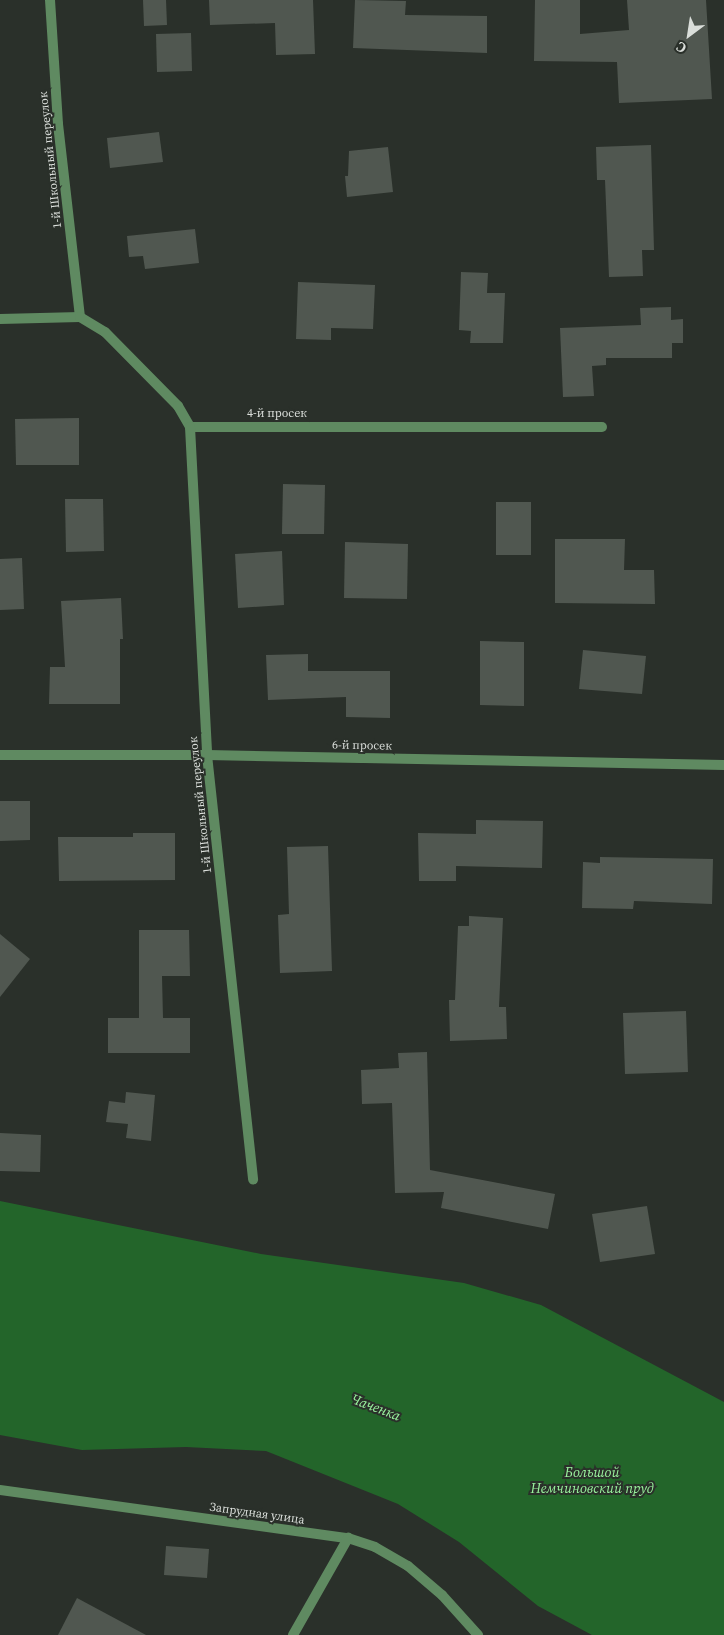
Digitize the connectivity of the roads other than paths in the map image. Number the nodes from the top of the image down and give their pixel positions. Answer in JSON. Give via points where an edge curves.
{"nodes":[{"id":1,"x":50,"y":0,"type":"edge"},
{"id":2,"x":80,"y":317,"type":"junction"},
{"id":3,"x":0,"y":319,"type":"edge"},
{"id":4,"x":190,"y":427,"type":"junction"},
{"id":5,"x":602,"y":427,"type":"dead end"},
{"id":6,"x":0,"y":755,"type":"edge"},
{"id":7,"x":207,"y":755,"type":"junction"},
{"id":8,"x":724,"y":765,"type":"edge"},
{"id":9,"x":253,"y":1180,"type":"dead end"},
{"id":10,"x":0,"y":1490,"type":"edge"},
{"id":11,"x":348,"y":1538,"type":"junction"},
{"id":12,"x":293,"y":1635,"type":"edge"},
{"id":13,"x":478,"y":1635,"type":"edge"}],
"edges":[{"from":1,"to":2,"type":"street","name":"1-й Школьный переулок","via":[[58,124]]},
{"from":2,"to":3,"type":"street"},
{"from":2,"to":4,"type":"street","via":[[105,332],[178,406]]},
{"from":4,"to":5,"type":"street","name":"4-й просек"},
{"from":4,"to":7,"type":"street","name":"1-й Школьный переулок"},
{"from":6,"to":7,"type":"street","name":"6-й просек"},
{"from":7,"to":8,"type":"street","name":"6-й просек"},
{"from":7,"to":9,"type":"street","name":"1-й Школьный переулок"},
{"from":10,"to":11,"type":"street","name":"Запрудная улица"},
{"from":11,"to":12,"type":"street"},
{"from":11,"to":13,"type":"street","name":"Запрудная улица","via":[[408,1566],[442,1594]]}]}
